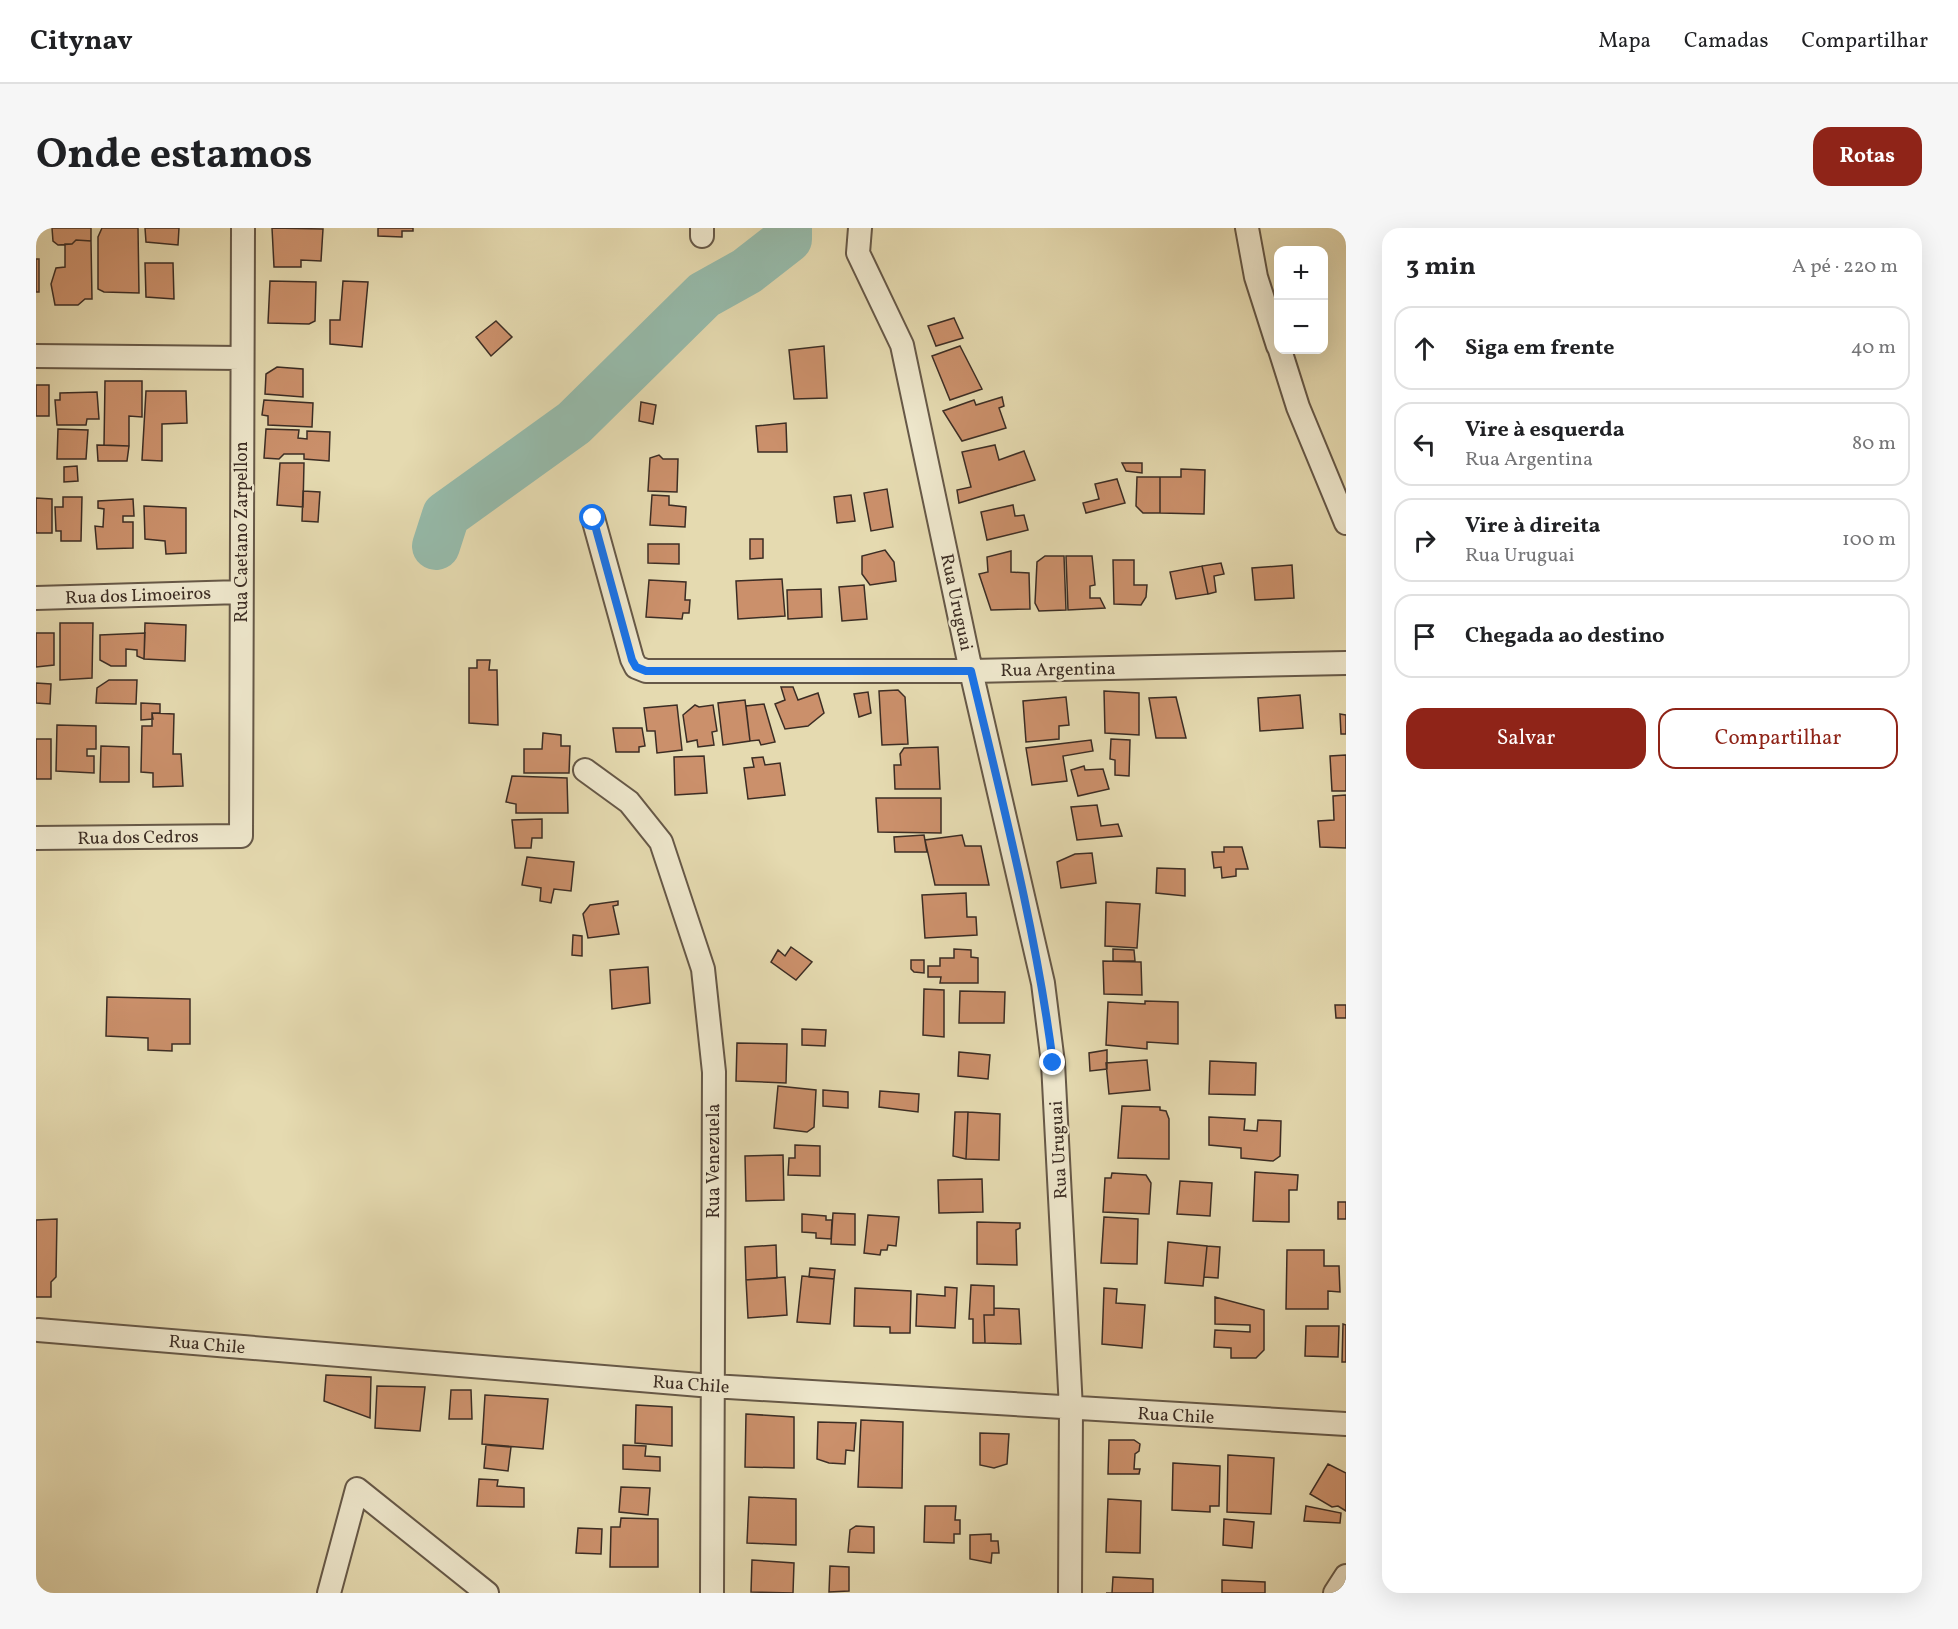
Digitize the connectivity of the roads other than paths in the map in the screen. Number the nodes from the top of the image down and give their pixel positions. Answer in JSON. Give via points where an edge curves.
{"nodes":[{"id":1,"x":243,"y":228,"type":"edge"},
{"id":2,"x":860,"y":228,"type":"edge"},
{"id":3,"x":1247,"y":228,"type":"edge"},
{"id":4,"x":1274,"y":333,"type":"edge"},
{"id":5,"x":1281,"y":354,"type":"edge"},
{"id":6,"x":36,"y":356,"type":"edge"},
{"id":7,"x":241,"y":358,"type":"junction"},
{"id":8,"x":593,"y":518,"type":"dead end"},
{"id":9,"x":1346,"y":523,"type":"edge"},
{"id":10,"x":241,"y":592,"type":"junction"},
{"id":11,"x":36,"y":598,"type":"edge"},
{"id":12,"x":1346,"y":663,"type":"edge"},
{"id":13,"x":971,"y":671,"type":"junction"},
{"id":14,"x":585,"y":770,"type":"dead end"},
{"id":15,"x":241,"y":836,"type":"joint"},
{"id":16,"x":36,"y":838,"type":"edge"},
{"id":17,"x":38,"y":1330,"type":"dead end"},
{"id":18,"x":712,"y":1386,"type":"junction"},
{"id":19,"x":1071,"y":1409,"type":"junction"},
{"id":20,"x":1346,"y":1424,"type":"edge"},
{"id":21,"x":1346,"y":1576,"type":"edge"},
{"id":22,"x":329,"y":1593,"type":"edge"},
{"id":23,"x":487,"y":1593,"type":"edge"},
{"id":24,"x":712,"y":1593,"type":"edge"},
{"id":25,"x":1070,"y":1593,"type":"edge"},
{"id":26,"x":1335,"y":1593,"type":"edge"}],
"edges":[{"from":1,"to":7,"type":"street","name":"Rua Caetano Zarpellon"},
{"from":2,"to":13,"type":"street","name":"Rua Uruguai","via":[[858,253],[902,345]]},
{"from":3,"to":4,"type":"street","via":[[1256,277]]},
{"from":5,"to":9,"type":"street"},
{"from":6,"to":7,"type":"street"},
{"from":7,"to":10,"type":"street","name":"Rua Caetano Zarpellon"},
{"from":8,"to":13,"type":"street","name":"Rua Argentina","via":[[636,667],[655,672]]},
{"from":10,"to":11,"type":"street","name":"Rua dos Limoeiros"},
{"from":10,"to":15,"type":"street","name":"Rua Caetano Zarpellon"},
{"from":12,"to":13,"type":"street","name":"Rua Argentina"},
{"from":13,"to":19,"type":"street","name":"Rua Uruguai","via":[[1043,983],[1053,1063]]},
{"from":14,"to":18,"type":"street","name":"Rua Venezuela","via":[[629,802],[661,842],[703,969],[714,1072]]},
{"from":15,"to":16,"type":"street","name":"Rua dos Cedros"},
{"from":17,"to":18,"type":"street","name":"Rua Chile"},
{"from":18,"to":19,"type":"street","name":"Rua Chile"},
{"from":18,"to":24,"type":"street","name":"Rua Venezuela"},
{"from":19,"to":20,"type":"street","name":"Rua Chile"},
{"from":19,"to":25,"type":"street","name":"Rua Uruguai"},
{"from":21,"to":26,"type":"street"},
{"from":22,"to":23,"type":"street","via":[[357,1489]]}]}
